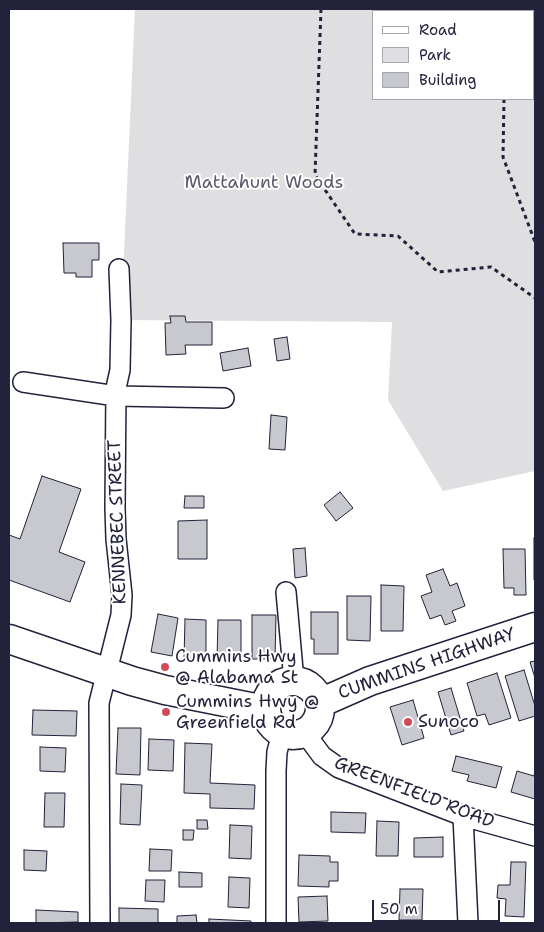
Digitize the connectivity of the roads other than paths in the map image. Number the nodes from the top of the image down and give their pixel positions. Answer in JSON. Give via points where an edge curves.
{"nodes":[{"id":1,"x":119,"y":269,"type":"dead end"},
{"id":2,"x":23,"y":382,"type":"dead end"},
{"id":3,"x":116,"y":396,"type":"junction"},
{"id":4,"x":224,"y":398,"type":"dead end"},
{"id":5,"x":286,"y":592,"type":"dead end"},
{"id":6,"x":535,"y":627,"type":"edge"},
{"id":7,"x":9,"y":639,"type":"edge"},
{"id":8,"x":107,"y":673,"type":"junction"},
{"id":9,"x":294,"y":681,"type":"junction"},
{"id":10,"x":320,"y":703,"type":"junction"},
{"id":11,"x":265,"y":710,"type":"junction"},
{"id":12,"x":293,"y":733,"type":"junction"},
{"id":13,"x":463,"y":816,"type":"junction"},
{"id":14,"x":535,"y":836,"type":"edge"},
{"id":15,"x":100,"y":923,"type":"edge"},
{"id":16,"x":276,"y":923,"type":"edge"},
{"id":17,"x":468,"y":923,"type":"edge"}],
"edges":[{"from":1,"to":3,"type":"street","name":"KENNEBEC STREET","via":[[121,320]]},
{"from":2,"to":3,"type":"street"},
{"from":3,"to":4,"type":"street"},
{"from":3,"to":8,"type":"street","name":"KENNEBEC STREET","via":[[116,539],[122,595],[121,615]]},
{"from":5,"to":9,"type":"street"},
{"from":6,"to":10,"type":"main road","name":"CUMMINS HIGHWAY","via":[[370,681]]},
{"from":7,"to":8,"type":"main road"},
{"from":8,"to":11,"type":"main road","via":[[165,690]]},
{"from":8,"to":15,"type":"street","name":"KENNEBEC STREET","via":[[99,712]]},
{"from":9,"to":10,"type":"main road","name":"CUMMINS HIGHWAY","via":[[311,687]]},
{"from":9,"to":11,"type":"main road","via":[[285,682],[270,692]]},
{"from":10,"to":12,"type":"main road","name":"CUMMINS HIGHWAY","via":[[318,721],[312,728]]},
{"from":11,"to":12,"type":"main road","via":[[272,726]]},
{"from":12,"to":13,"type":"street","name":"GREENFIELD ROAD","via":[[338,768]]},
{"from":12,"to":16,"type":"street","via":[[276,758]]},
{"from":13,"to":14,"type":"street","name":"GREENFIELD ROAD"},
{"from":13,"to":17,"type":"street"}]}
